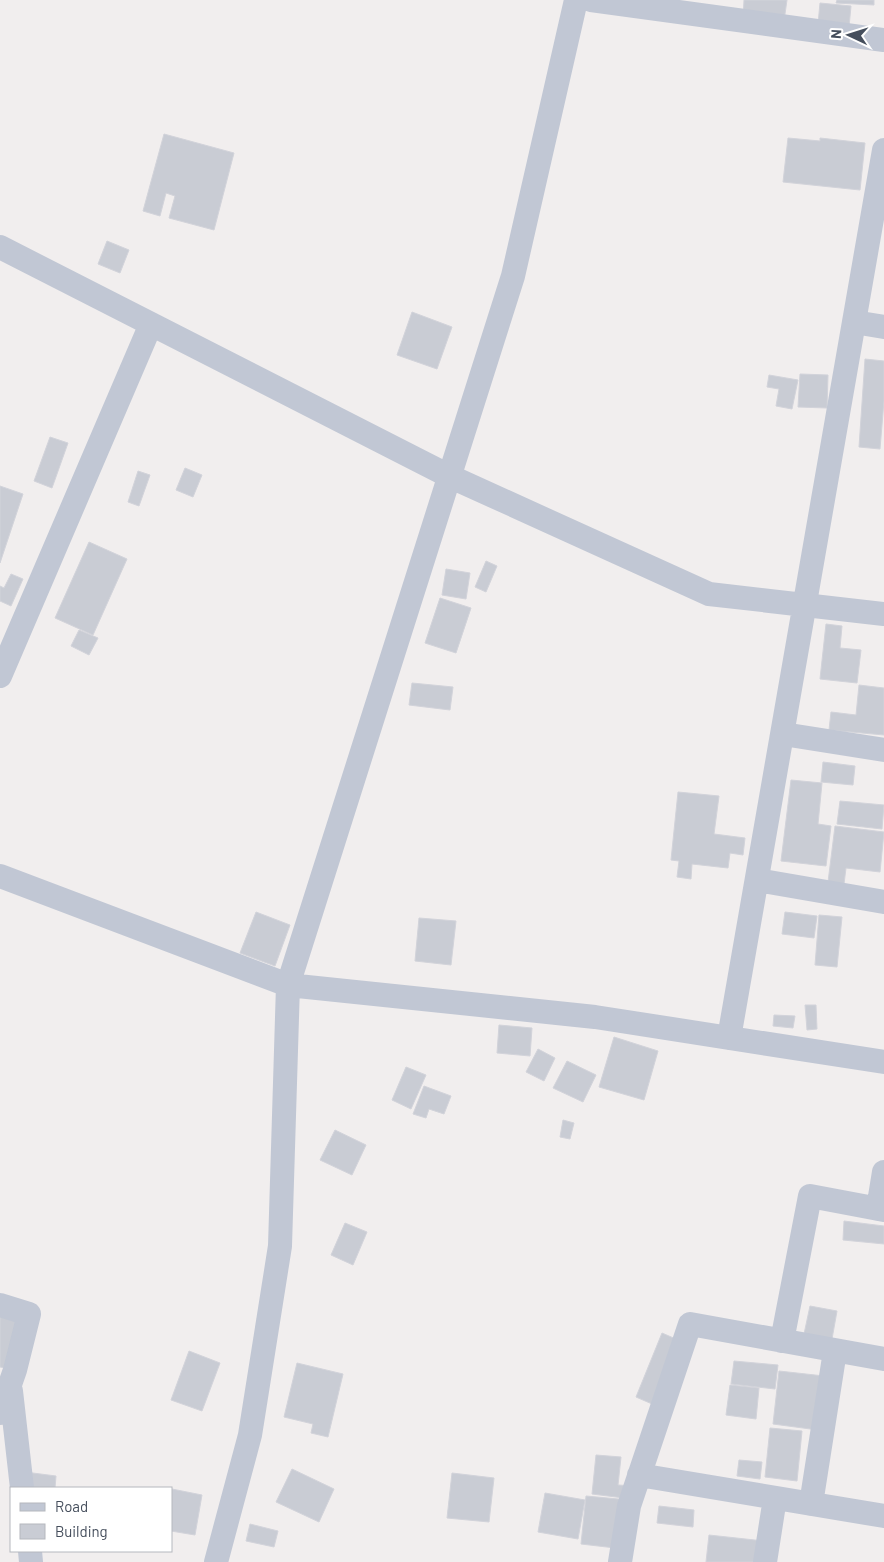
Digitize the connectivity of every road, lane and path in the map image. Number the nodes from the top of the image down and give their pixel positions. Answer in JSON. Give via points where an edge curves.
{"nodes":[{"id":1,"x":576,"y":0,"type":"edge"},
{"id":2,"x":591,"y":0,"type":"edge"},
{"id":3,"x":884,"y":40,"type":"edge"},
{"id":4,"x":884,"y":150,"type":"edge"},
{"id":5,"x":0,"y":247,"type":"edge"},
{"id":6,"x":854,"y":322,"type":"junction"},
{"id":7,"x":151,"y":324,"type":"junction"},
{"id":8,"x":884,"y":327,"type":"edge"},
{"id":9,"x":449,"y":476,"type":"junction"},
{"id":10,"x":805,"y":605,"type":"junction"},
{"id":11,"x":884,"y":614,"type":"edge"},
{"id":12,"x":0,"y":676,"type":"edge"},
{"id":13,"x":783,"y":734,"type":"junction"},
{"id":14,"x":884,"y":750,"type":"edge"},
{"id":15,"x":0,"y":876,"type":"edge"},
{"id":16,"x":757,"y":880,"type":"junction"},
{"id":17,"x":884,"y":902,"type":"edge"},
{"id":18,"x":288,"y":985,"type":"junction"},
{"id":19,"x":729,"y":1038,"type":"junction"},
{"id":20,"x":884,"y":1062,"type":"edge"},
{"id":21,"x":884,"y":1172,"type":"edge"},
{"id":22,"x":881,"y":1209,"type":"edge"},
{"id":23,"x":0,"y":1305,"type":"edge"},
{"id":24,"x":782,"y":1341,"type":"junction"},
{"id":25,"x":836,"y":1350,"type":"junction"},
{"id":26,"x":884,"y":1360,"type":"edge"},
{"id":27,"x":5,"y":1383,"type":"edge"},
{"id":28,"x":0,"y":1413,"type":"edge"},
{"id":29,"x":639,"y":1475,"type":"junction"},
{"id":30,"x":22,"y":1487,"type":"edge"},
{"id":31,"x":775,"y":1498,"type":"junction"},
{"id":32,"x":811,"y":1504,"type":"junction"},
{"id":33,"x":884,"y":1516,"type":"edge"},
{"id":34,"x":216,"y":1562,"type":"edge"},
{"id":35,"x":620,"y":1562,"type":"edge"},
{"id":36,"x":765,"y":1562,"type":"edge"}],
"edges":[{"from":1,"to":9,"type":"street","via":[[513,276]]},
{"from":2,"to":3,"type":"street"},
{"from":4,"to":6,"type":"street"},
{"from":5,"to":7,"type":"street"},
{"from":6,"to":8,"type":"street"},
{"from":6,"to":10,"type":"street"},
{"from":7,"to":9,"type":"street"},
{"from":7,"to":12,"type":"street"},
{"from":9,"to":10,"type":"street","via":[[709,594]]},
{"from":9,"to":18,"type":"street"},
{"from":10,"to":11,"type":"street"},
{"from":10,"to":13,"type":"street"},
{"from":13,"to":14,"type":"street"},
{"from":13,"to":16,"type":"street"},
{"from":15,"to":18,"type":"street"},
{"from":16,"to":17,"type":"street"},
{"from":16,"to":19,"type":"street"},
{"from":18,"to":19,"type":"street","via":[[595,1017]]},
{"from":18,"to":34,"type":"street","via":[[280,1246],[250,1435]]},
{"from":19,"to":20,"type":"street"},
{"from":21,"to":22,"type":"street"},
{"from":22,"to":24,"type":"street","via":[[810,1196]]},
{"from":23,"to":27,"type":"street","via":[[28,1314],[15,1370]]},
{"from":24,"to":25,"type":"street"},
{"from":24,"to":29,"type":"street","via":[[690,1324]]},
{"from":25,"to":26,"type":"street"},
{"from":25,"to":32,"type":"street"},
{"from":27,"to":28,"type":"street"},
{"from":27,"to":30,"type":"street"},
{"from":29,"to":31,"type":"street"},
{"from":29,"to":35,"type":"street","via":[[629,1506]]},
{"from":31,"to":32,"type":"street"},
{"from":31,"to":36,"type":"street"},
{"from":32,"to":33,"type":"street"}]}
